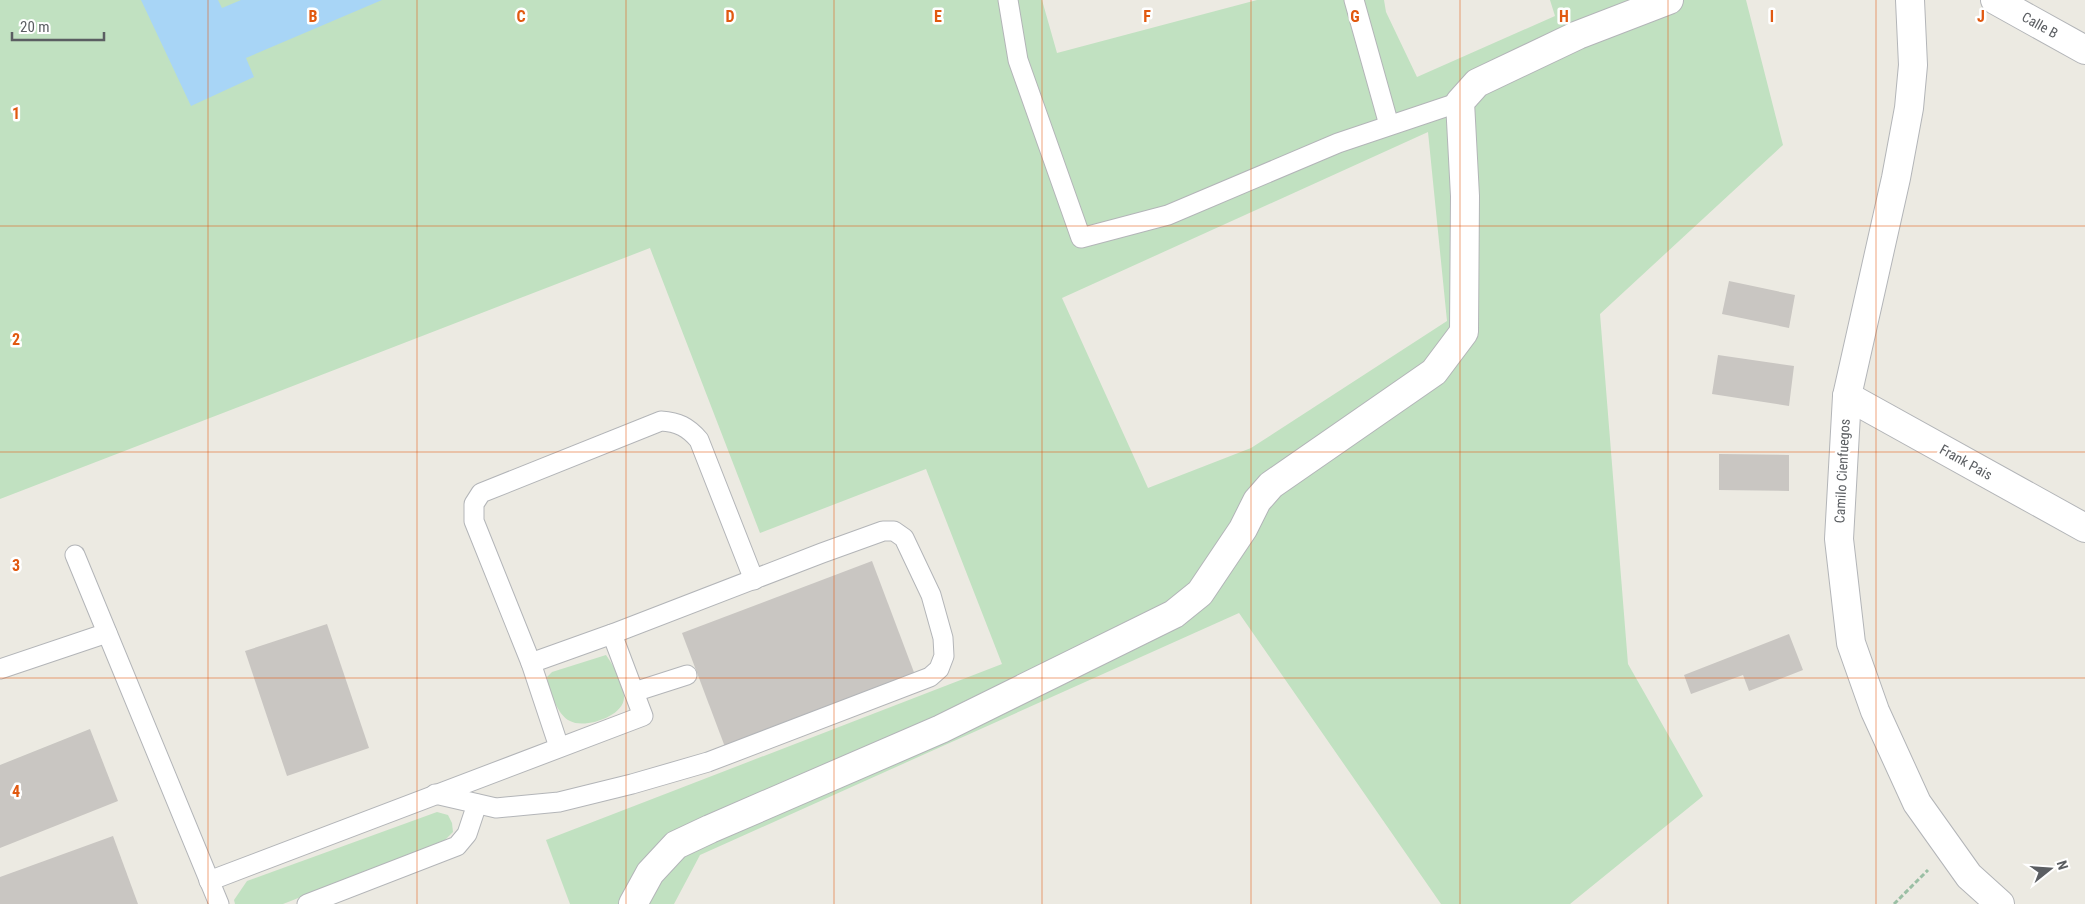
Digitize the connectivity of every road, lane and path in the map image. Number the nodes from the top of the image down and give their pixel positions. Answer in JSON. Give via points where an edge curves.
{"nodes":[{"id":1,"x":1008,"y":0,"type":"edge"},
{"id":2,"x":1354,"y":0,"type":"edge"},
{"id":3,"x":1669,"y":0,"type":"edge"},
{"id":4,"x":1910,"y":0,"type":"edge"},
{"id":5,"x":1995,"y":0,"type":"edge"},
{"id":6,"x":2085,"y":50,"type":"edge"},
{"id":7,"x":1460,"y":102,"type":"junction"},
{"id":8,"x":1389,"y":125,"type":"junction"},
{"id":9,"x":1846,"y":396,"type":"junction"},
{"id":10,"x":2085,"y":528,"type":"edge"},
{"id":11,"x":75,"y":555,"type":"dead end"},
{"id":12,"x":754,"y":580,"type":"junction"},
{"id":13,"x":107,"y":633,"type":"junction"},
{"id":14,"x":612,"y":634,"type":"junction"},
{"id":15,"x":531,"y":663,"type":"junction"},
{"id":16,"x":0,"y":669,"type":"edge"},
{"id":17,"x":687,"y":675,"type":"dead end"},
{"id":18,"x":634,"y":692,"type":"junction"},
{"id":19,"x":559,"y":747,"type":"junction"},
{"id":20,"x":435,"y":794,"type":"junction"},
{"id":21,"x":477,"y":804,"type":"junction"},
{"id":22,"x":1950,"y":849,"type":"junction"},
{"id":23,"x":209,"y":881,"type":"junction"},
{"id":24,"x":219,"y":904,"type":"edge"},
{"id":25,"x":307,"y":904,"type":"edge"},
{"id":26,"x":634,"y":904,"type":"edge"},
{"id":27,"x":1894,"y":904,"type":"edge"},
{"id":28,"x":2000,"y":904,"type":"edge"}],
"edges":[{"from":1,"to":8,"type":"lane","via":[[1018,60],[1081,238],[1168,215],[1338,143]]},
{"from":2,"to":8,"type":"lane"},
{"from":3,"to":7,"type":"street","via":[[1578,35],[1486,79]]},
{"from":4,"to":9,"type":"street","name":"Camilo Cienfuegos","via":[[1913,65],[1909,108]]},
{"from":5,"to":6,"type":"street","name":"Calle B"},
{"from":7,"to":8,"type":"lane"},
{"from":7,"to":26,"type":"street","via":[[1465,196],[1464,332],[1434,372],[1271,485],[1257,501],[1243,529],[1200,593],[1174,614],[940,729],[676,845],[650,874]]},
{"from":9,"to":10,"type":"street","name":"Frank Pais"},
{"from":9,"to":22,"type":"street","name":"Camilo Cienfuegos","via":[[1839,539],[1851,643],[1874,711],[1917,803]]},
{"from":11,"to":13,"type":"lane"},
{"from":12,"to":14,"type":"lane"},
{"from":12,"to":15,"type":"lane","via":[[699,440],[690,429],[676,422],[661,421],[481,494],[474,504],[474,521]]},
{"from":12,"to":21,"type":"lane","via":[[882,531],[894,530],[904,538],[931,595],[943,638],[944,656],[939,668],[930,677],[708,762],[559,802],[496,808]]},
{"from":13,"to":16,"type":"lane"},
{"from":13,"to":23,"type":"lane"},
{"from":14,"to":15,"type":"lane"},
{"from":14,"to":18,"type":"lane"},
{"from":15,"to":19,"type":"lane"},
{"from":17,"to":18,"type":"lane"},
{"from":18,"to":19,"type":"lane","via":[[643,716]]},
{"from":19,"to":20,"type":"lane"},
{"from":20,"to":21,"type":"lane"},
{"from":20,"to":23,"type":"lane"},
{"from":21,"to":25,"type":"lane","via":[[467,834],[457,846]]},
{"from":22,"to":27,"type":"path"},
{"from":22,"to":28,"type":"street","name":"Camilo Cienfuegos","via":[[1969,876]]},
{"from":23,"to":24,"type":"lane"}]}
